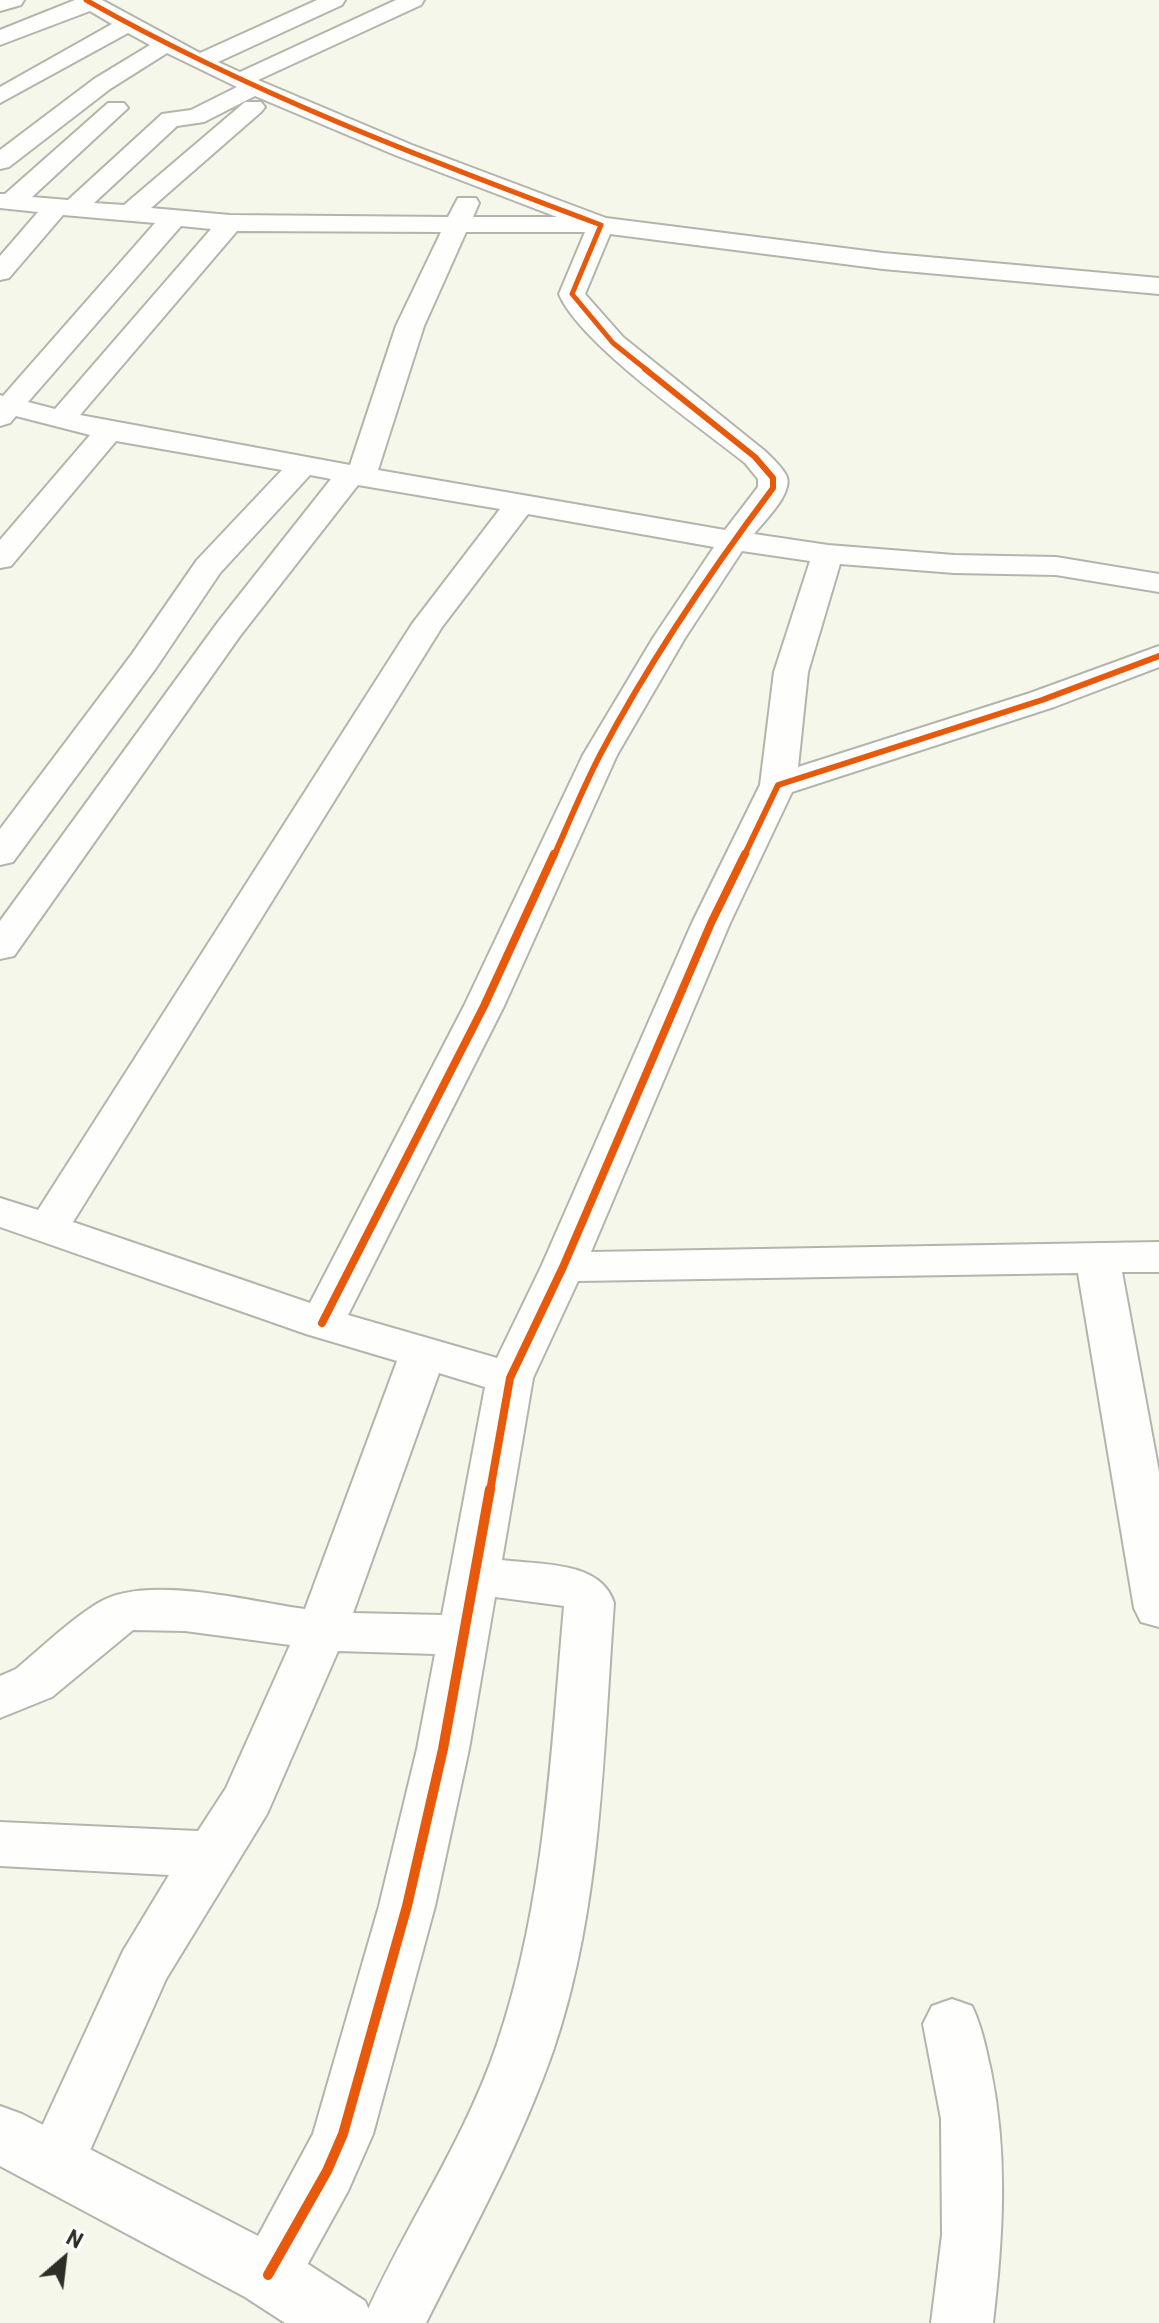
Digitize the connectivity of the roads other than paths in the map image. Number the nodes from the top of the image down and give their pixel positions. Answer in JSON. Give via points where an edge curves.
{"nodes":[{"id":1,"x":13,"y":0,"type":"edge"},
{"id":2,"x":124,"y":0,"type":"edge"},
{"id":3,"x":334,"y":0,"type":"edge"},
{"id":4,"x":413,"y":0,"type":"edge"},
{"id":5,"x":92,"y":4,"type":"edge"},
{"id":6,"x":0,"y":5,"type":"edge"},
{"id":7,"x":128,"y":24,"type":"junction"},
{"id":8,"x":0,"y":38,"type":"edge"},
{"id":9,"x":167,"y":44,"type":"junction"},
{"id":10,"x":201,"y":61,"type":"junction"},
{"id":11,"x":255,"y":87,"type":"junction"},
{"id":12,"x":0,"y":96,"type":"edge"},
{"id":13,"x":116,"y":108,"type":"dead end"},
{"id":14,"x":0,"y":162,"type":"edge"},
{"id":15,"x":481,"y":180,"type":"junction"},
{"id":16,"x":5,"y":202,"type":"edge"},
{"id":17,"x":65,"y":208,"type":"junction"},
{"id":18,"x":128,"y":215,"type":"junction"},
{"id":19,"x":173,"y":219,"type":"junction"},
{"id":20,"x":230,"y":223,"type":"junction"},
{"id":21,"x":455,"y":223,"type":"junction"},
{"id":22,"x":601,"y":225,"type":"junction"},
{"id":23,"x":0,"y":272,"type":"edge"},
{"id":24,"x":1159,"y":286,"type":"edge"},
{"id":25,"x":3,"y":409,"type":"edge"},
{"id":26,"x":61,"y":420,"type":"junction"},
{"id":27,"x":109,"y":431,"type":"junction"},
{"id":28,"x":302,"y":466,"type":"junction"},
{"id":29,"x":355,"y":476,"type":"junction"},
{"id":30,"x":519,"y":505,"type":"junction"},
{"id":31,"x":733,"y":541,"type":"junction"},
{"id":32,"x":828,"y":554,"type":"junction"},
{"id":33,"x":0,"y":559,"type":"edge"},
{"id":34,"x":1159,"y":583,"type":"edge"},
{"id":35,"x":1159,"y":656,"type":"edge"},
{"id":36,"x":778,"y":785,"type":"junction"},
{"id":37,"x":0,"y":854,"type":"edge"},
{"id":38,"x":0,"y":948,"type":"edge"},
{"id":39,"x":1,"y":1214,"type":"edge"},
{"id":40,"x":47,"y":1229,"type":"junction"},
{"id":41,"x":1159,"y":1257,"type":"edge"},
{"id":42,"x":1098,"y":1259,"type":"junction"},
{"id":43,"x":563,"y":1267,"type":"junction"},
{"id":44,"x":322,"y":1323,"type":"junction"},
{"id":45,"x":423,"y":1353,"type":"junction"},
{"id":46,"x":510,"y":1378,"type":"junction"},
{"id":47,"x":475,"y":1575,"type":"junction"},
{"id":48,"x":1159,"y":1608,"type":"edge"},
{"id":49,"x":322,"y":1630,"type":"junction"},
{"id":50,"x":464,"y":1635,"type":"junction"},
{"id":51,"x":0,"y":1698,"type":"edge"},
{"id":52,"x":0,"y":1844,"type":"edge"},
{"id":53,"x":211,"y":1854,"type":"junction"},
{"id":54,"x":952,"y":2024,"type":"dead end"},
{"id":55,"x":0,"y":2134,"type":"edge"},
{"id":56,"x":55,"y":2163,"type":"junction"},
{"id":57,"x":268,"y":2275,"type":"junction"},
{"id":58,"x":342,"y":2323,"type":"edge"},
{"id":59,"x":393,"y":2323,"type":"edge"},
{"id":60,"x":962,"y":2323,"type":"edge"}],
"edges":[{"from":1,"to":6,"type":"street"},
{"from":2,"to":5,"type":"street"},
{"from":3,"to":10,"type":"street"},
{"from":4,"to":11,"type":"street"},
{"from":5,"to":7,"type":"street"},
{"from":5,"to":8,"type":"street"},
{"from":7,"to":9,"type":"street"},
{"from":7,"to":12,"type":"street"},
{"from":9,"to":10,"type":"street"},
{"from":9,"to":14,"type":"street","via":[[102,84]]},
{"from":10,"to":11,"type":"street"},
{"from":11,"to":15,"type":"street"},
{"from":11,"to":17,"type":"street","via":[[196,117],[170,119]]},
{"from":11,"to":18,"type":"street","via":[[233,122]]},
{"from":13,"to":16,"type":"street"},
{"from":15,"to":21,"type":"street"},
{"from":15,"to":22,"type":"street"},
{"from":16,"to":17,"type":"street"},
{"from":17,"to":18,"type":"street"},
{"from":17,"to":23,"type":"street"},
{"from":18,"to":19,"type":"street"},
{"from":19,"to":20,"type":"street"},
{"from":19,"to":25,"type":"street"},
{"from":20,"to":21,"type":"street"},
{"from":20,"to":26,"type":"street"},
{"from":21,"to":22,"type":"street"},
{"from":21,"to":29,"type":"street"},
{"from":22,"to":24,"type":"street","via":[[883,261]]},
{"from":22,"to":31,"type":"street","via":[[572,294],[575,301],[613,343],[755,457],[773,478],[773,488]]},
{"from":25,"to":26,"type":"street"},
{"from":26,"to":27,"type":"street"},
{"from":27,"to":28,"type":"street"},
{"from":27,"to":33,"type":"street"},
{"from":28,"to":29,"type":"street"},
{"from":28,"to":37,"type":"street","via":[[208,567]]},
{"from":29,"to":30,"type":"street"},
{"from":29,"to":38,"type":"street","via":[[229,629]]},
{"from":30,"to":31,"type":"street"},
{"from":30,"to":40,"type":"street","via":[[428,624]]},
{"from":31,"to":32,"type":"street"},
{"from":31,"to":44,"type":"street","via":[[600,755],[484,1006]]},
{"from":32,"to":34,"type":"street","via":[[1043,565]]},
{"from":32,"to":36,"type":"street","via":[[791,672]]},
{"from":35,"to":36,"type":"street","via":[[1042,700]]},
{"from":36,"to":43,"type":"street","via":[[711,923]]},
{"from":39,"to":40,"type":"street"},
{"from":40,"to":44,"type":"street"},
{"from":41,"to":42,"type":"street"},
{"from":42,"to":43,"type":"street"},
{"from":42,"to":48,"type":"street"},
{"from":43,"to":46,"type":"street"},
{"from":44,"to":45,"type":"street"},
{"from":45,"to":46,"type":"street"},
{"from":45,"to":49,"type":"street"},
{"from":46,"to":47,"type":"street"},
{"from":47,"to":50,"type":"street"},
{"from":47,"to":59,"type":"street","via":[[576,1589],[587,1596],[566,1853],[551,1952],[526,2045],[495,2122]]},
{"from":49,"to":50,"type":"street"},
{"from":49,"to":51,"type":"street","via":[[129,1609],[34,1683]]},
{"from":49,"to":53,"type":"street","via":[[248,1799]]},
{"from":50,"to":57,"type":"street","via":[[407,1906],[356,2096],[327,2171]]},
{"from":52,"to":53,"type":"street"},
{"from":53,"to":56,"type":"street","via":[[143,1968]]},
{"from":54,"to":60,"type":"street","via":[[971,2119],[973,2235]]},
{"from":55,"to":56,"type":"street"},
{"from":56,"to":57,"type":"street"},
{"from":57,"to":58,"type":"street"}]}
